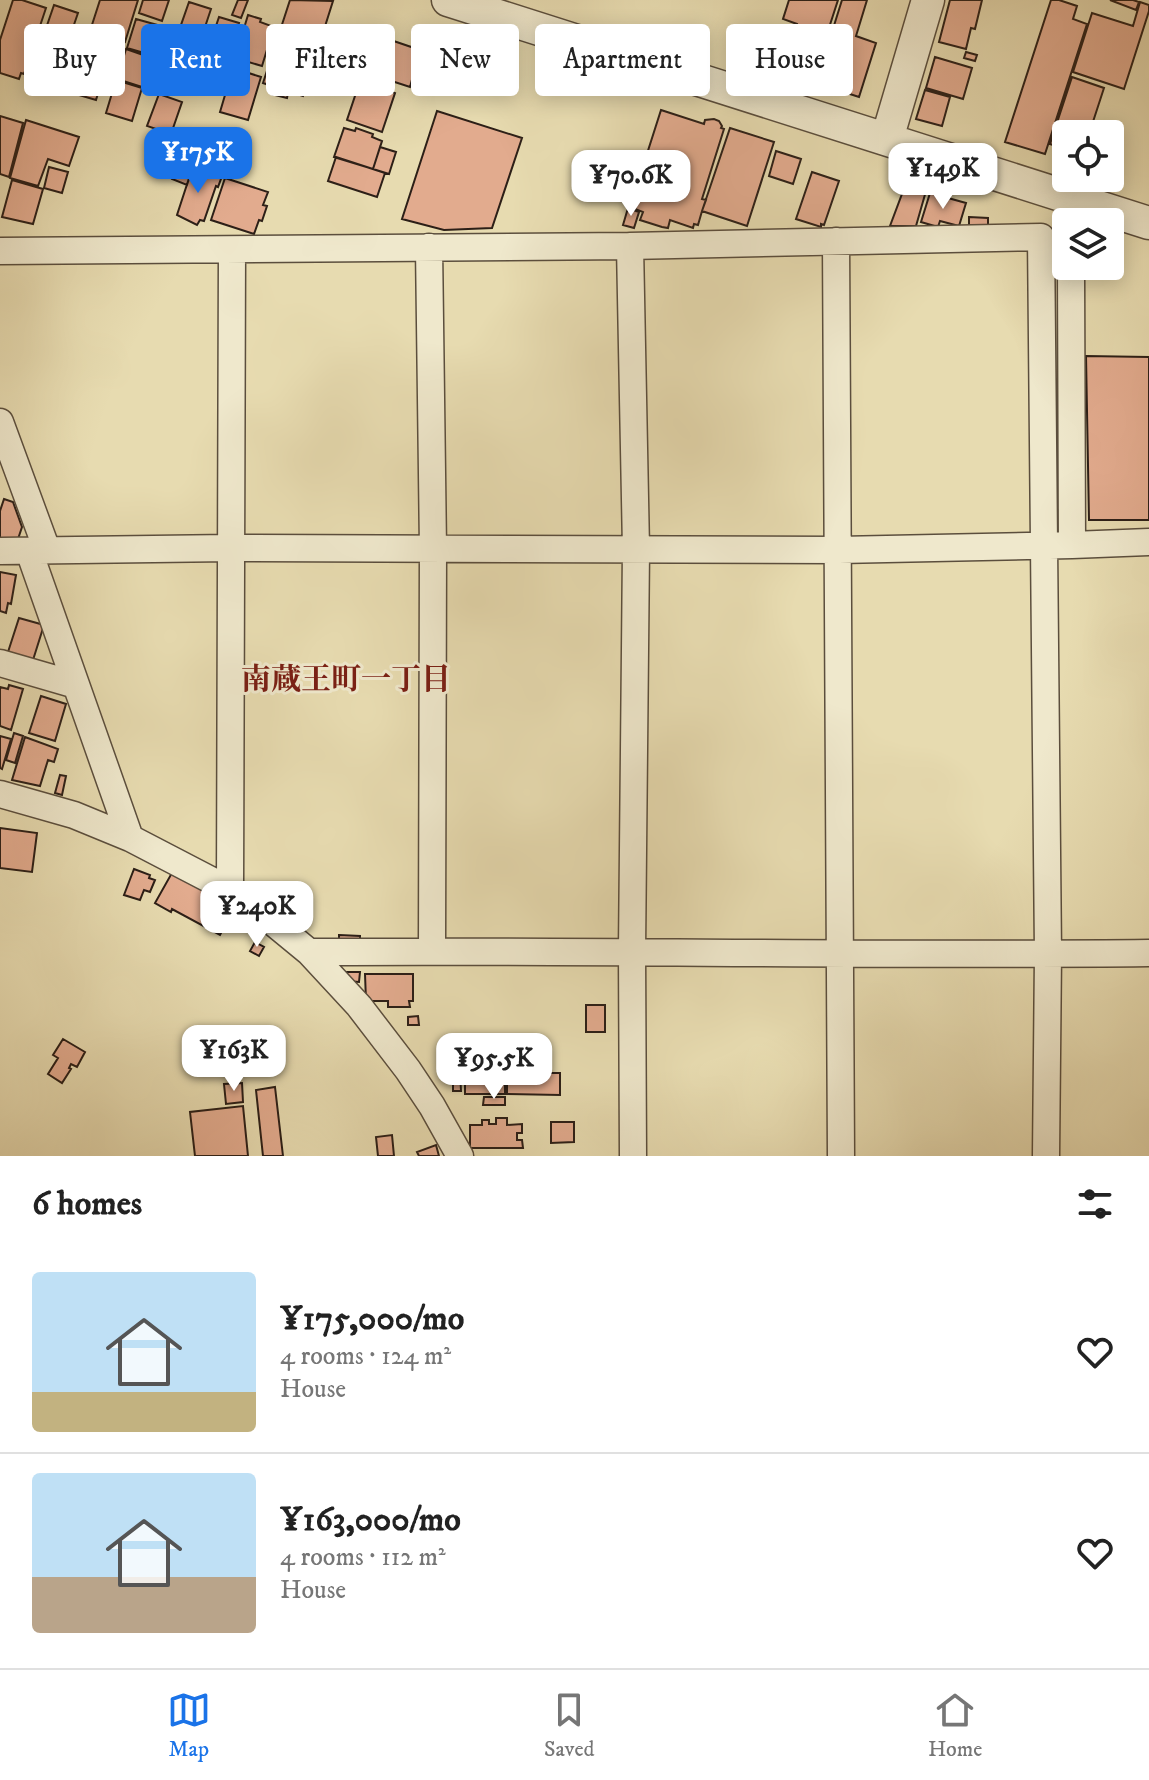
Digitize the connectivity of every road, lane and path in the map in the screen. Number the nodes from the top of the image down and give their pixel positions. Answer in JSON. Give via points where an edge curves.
{"nodes":[{"id":1,"x":448,"y":0,"type":"edge"},
{"id":2,"x":928,"y":0,"type":"edge"},
{"id":3,"x":887,"y":139,"type":"junction"},
{"id":4,"x":1067,"y":208,"type":"edge"},
{"id":5,"x":1124,"y":219,"type":"edge"},
{"id":6,"x":1149,"y":223,"type":"edge"},
{"id":7,"x":836,"y":241,"type":"junction"},
{"id":8,"x":630,"y":246,"type":"junction"},
{"id":9,"x":429,"y":247,"type":"junction"},
{"id":10,"x":232,"y":250,"type":"junction"},
{"id":11,"x":0,"y":251,"type":"edge"},
{"id":12,"x":1071,"y":280,"type":"edge"},
{"id":13,"x":0,"y":422,"type":"edge"},
{"id":14,"x":1149,"y":542,"type":"edge"},
{"id":15,"x":1072,"y":545,"type":"junction"},
{"id":16,"x":1045,"y":546,"type":"junction"},
{"id":17,"x":230,"y":548,"type":"junction"},
{"id":18,"x":433,"y":549,"type":"junction"},
{"id":19,"x":636,"y":549,"type":"junction"},
{"id":20,"x":38,"y":550,"type":"junction"},
{"id":21,"x":839,"y":550,"type":"junction"},
{"id":22,"x":0,"y":551,"type":"edge"},
{"id":23,"x":0,"y":663,"type":"edge"},
{"id":24,"x":76,"y":685,"type":"junction"},
{"id":25,"x":0,"y":794,"type":"edge"},
{"id":26,"x":130,"y":838,"type":"junction"},
{"id":27,"x":230,"y":890,"type":"junction"},
{"id":28,"x":432,"y":951,"type":"junction"},
{"id":29,"x":632,"y":951,"type":"junction"},
{"id":30,"x":309,"y":952,"type":"junction"},
{"id":31,"x":840,"y":953,"type":"junction"},
{"id":32,"x":1149,"y":953,"type":"edge"},
{"id":33,"x":1048,"y":954,"type":"junction"},
{"id":34,"x":460,"y":1156,"type":"edge"},
{"id":35,"x":633,"y":1156,"type":"edge"},
{"id":36,"x":841,"y":1156,"type":"edge"},
{"id":37,"x":1046,"y":1156,"type":"edge"}],
"edges":[{"from":1,"to":3,"type":"street"},
{"from":2,"to":3,"type":"street"},
{"from":3,"to":4,"type":"street"},
{"from":5,"to":6,"type":"street"},
{"from":7,"to":8,"type":"street"},
{"from":7,"to":16,"type":"street","via":[[1041,237]]},
{"from":7,"to":21,"type":"street"},
{"from":8,"to":9,"type":"street"},
{"from":8,"to":19,"type":"street"},
{"from":9,"to":10,"type":"street"},
{"from":9,"to":18,"type":"street"},
{"from":10,"to":11,"type":"street"},
{"from":10,"to":17,"type":"street"},
{"from":12,"to":15,"type":"street"},
{"from":13,"to":20,"type":"street"},
{"from":14,"to":15,"type":"street"},
{"from":15,"to":16,"type":"street"},
{"from":16,"to":21,"type":"street"},
{"from":16,"to":33,"type":"street"},
{"from":17,"to":18,"type":"street"},
{"from":17,"to":20,"type":"street"},
{"from":17,"to":27,"type":"street"},
{"from":18,"to":19,"type":"street"},
{"from":18,"to":28,"type":"street"},
{"from":19,"to":21,"type":"street"},
{"from":19,"to":29,"type":"street"},
{"from":20,"to":22,"type":"street"},
{"from":20,"to":24,"type":"street"},
{"from":21,"to":31,"type":"street"},
{"from":23,"to":24,"type":"street"},
{"from":24,"to":26,"type":"street"},
{"from":25,"to":26,"type":"street"},
{"from":26,"to":27,"type":"street"},
{"from":27,"to":30,"type":"street"},
{"from":28,"to":29,"type":"street"},
{"from":28,"to":30,"type":"street"},
{"from":29,"to":31,"type":"street"},
{"from":29,"to":35,"type":"street"},
{"from":30,"to":34,"type":"street","via":[[408,1070]]},
{"from":31,"to":33,"type":"street"},
{"from":31,"to":36,"type":"street"},
{"from":32,"to":33,"type":"street"},
{"from":33,"to":37,"type":"street"}]}
